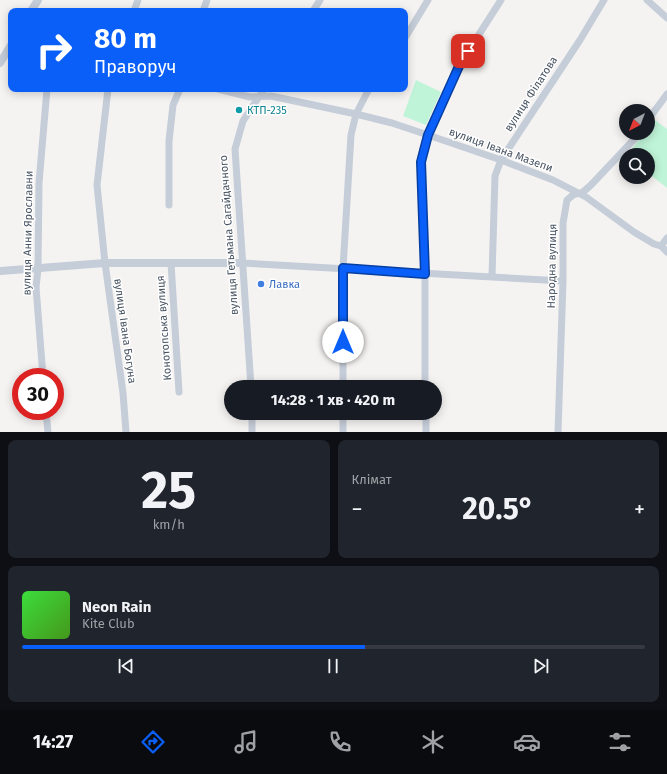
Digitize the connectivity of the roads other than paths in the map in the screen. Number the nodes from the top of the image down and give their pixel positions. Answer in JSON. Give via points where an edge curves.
{"nodes":[{"id":1,"x":428,"y":0,"type":"edge"},
{"id":2,"x":501,"y":0,"type":"edge"},
{"id":3,"x":604,"y":0,"type":"edge"},
{"id":4,"x":647,"y":0,"type":"edge"},
{"id":5,"x":667,"y":18,"type":"edge"},
{"id":6,"x":408,"y":33,"type":"edge"},
{"id":7,"x":8,"y":50,"type":"edge"},
{"id":8,"x":0,"y":63,"type":"edge"},
{"id":9,"x":46,"y":92,"type":"edge"},
{"id":10,"x":108,"y":92,"type":"edge"},
{"id":11,"x":179,"y":92,"type":"edge"},
{"id":12,"x":230,"y":92,"type":"edge"},
{"id":13,"x":262,"y":92,"type":"edge"},
{"id":14,"x":367,"y":92,"type":"edge"},
{"id":15,"x":667,"y":94,"type":"edge"},
{"id":16,"x":259,"y":96,"type":"junction"},
{"id":17,"x":655,"y":110,"type":"edge"},
{"id":18,"x":356,"y":114,"type":"junction"},
{"id":19,"x":428,"y":135,"type":"junction"},
{"id":20,"x":633,"y":140,"type":"edge"},
{"id":21,"x":501,"y":160,"type":"junction"},
{"id":22,"x":579,"y":193,"type":"junction"},
{"id":23,"x":169,"y":205,"type":"dead end"},
{"id":24,"x":667,"y":238,"type":"edge"},
{"id":25,"x":661,"y":246,"type":"junction"},
{"id":26,"x":667,"y":252,"type":"edge"},
{"id":27,"x":105,"y":263,"type":"junction"},
{"id":28,"x":171,"y":263,"type":"junction"},
{"id":29,"x":242,"y":264,"type":"junction"},
{"id":30,"x":343,"y":268,"type":"junction"},
{"id":31,"x":38,"y":269,"type":"junction"},
{"id":32,"x":0,"y":271,"type":"edge"},
{"id":33,"x":425,"y":274,"type":"junction"},
{"id":34,"x":492,"y":277,"type":"junction"},
{"id":35,"x":563,"y":281,"type":"junction"},
{"id":36,"x":42,"y":368,"type":"edge"},
{"id":37,"x":250,"y":380,"type":"edge"},
{"id":38,"x":343,"y":380,"type":"edge"},
{"id":39,"x":426,"y":380,"type":"edge"},
{"id":40,"x":179,"y":392,"type":"dead end"},
{"id":41,"x":47,"y":420,"type":"edge"},
{"id":42,"x":252,"y":420,"type":"edge"},
{"id":43,"x":343,"y":420,"type":"edge"},
{"id":44,"x":426,"y":420,"type":"edge"},
{"id":45,"x":48,"y":432,"type":"edge"},
{"id":46,"x":126,"y":432,"type":"edge"},
{"id":47,"x":252,"y":432,"type":"edge"},
{"id":48,"x":344,"y":432,"type":"edge"},
{"id":49,"x":426,"y":432,"type":"edge"},
{"id":50,"x":558,"y":432,"type":"edge"}],
"edges":[{"from":1,"to":6,"type":"street"},
{"from":2,"to":19,"type":"street","via":[[460,64]]},
{"from":3,"to":21,"type":"street","name":"вулиця Філатова"},
{"from":4,"to":5,"type":"street"},
{"from":7,"to":8,"type":"street"},
{"from":9,"to":31,"type":"street","name":"вулиця Анни Ярославни","via":[[39,182]]},
{"from":10,"to":27,"type":"street","name":"вулиця Івана Богуна","via":[[97,185]]},
{"from":11,"to":23,"type":"street","via":[[173,105],[170,134]]},
{"from":12,"to":16,"type":"street","name":"вулиця Івана Мазепи","via":[[250,97]]},
{"from":13,"to":16,"type":"street","name":"вулиця Гетьмана Сагайдачного"},
{"from":14,"to":18,"type":"street"},
{"from":15,"to":17,"type":"street"},
{"from":16,"to":18,"type":"street","name":"вулиця Івана Мазепи","via":[[271,96]]},
{"from":16,"to":29,"type":"street","name":"вулиця Гетьмана Сагайдачного","via":[[242,121],[234,149]]},
{"from":18,"to":19,"type":"street","name":"вулиця Івана Мазепи"},
{"from":18,"to":30,"type":"street","via":[[352,135]]},
{"from":19,"to":21,"type":"street","name":"вулиця Івана Мазепи"},
{"from":19,"to":33,"type":"street","via":[[421,162]]},
{"from":20,"to":22,"type":"street","name":"Народна вулиця","via":[[591,185]]},
{"from":21,"to":22,"type":"street","name":"вулиця Івана Мазепи"},
{"from":21,"to":34,"type":"street","name":"вулиця Філатова","via":[[494,176]]},
{"from":22,"to":25,"type":"street","name":"вулиця Івана Мазепи","via":[[634,232]]},
{"from":22,"to":35,"type":"street","name":"Народна вулиця","via":[[567,200],[563,223]]},
{"from":24,"to":25,"type":"street"},
{"from":25,"to":26,"type":"street","name":"вулиця Івана Мазепи"},
{"from":27,"to":28,"type":"street"},
{"from":27,"to":31,"type":"street"},
{"from":27,"to":46,"type":"street","name":"вулиця Івана Богуна"},
{"from":28,"to":29,"type":"street"},
{"from":28,"to":40,"type":"street","name":"Конотопська вулиця"},
{"from":29,"to":30,"type":"street"},
{"from":29,"to":37,"type":"street","name":"вулиця Гетьмана Сагайдачного"},
{"from":30,"to":33,"type":"street"},
{"from":30,"to":38,"type":"street"},
{"from":31,"to":32,"type":"street"},
{"from":31,"to":36,"type":"street","name":"вулиця Анни Ярославни","via":[[36,287]]},
{"from":33,"to":34,"type":"street"},
{"from":33,"to":39,"type":"street"},
{"from":34,"to":35,"type":"street"},
{"from":35,"to":50,"type":"street","name":"Народна вулиця"},
{"from":41,"to":45,"type":"street"},
{"from":42,"to":47,"type":"street"},
{"from":43,"to":48,"type":"street"},
{"from":44,"to":49,"type":"street"}]}
